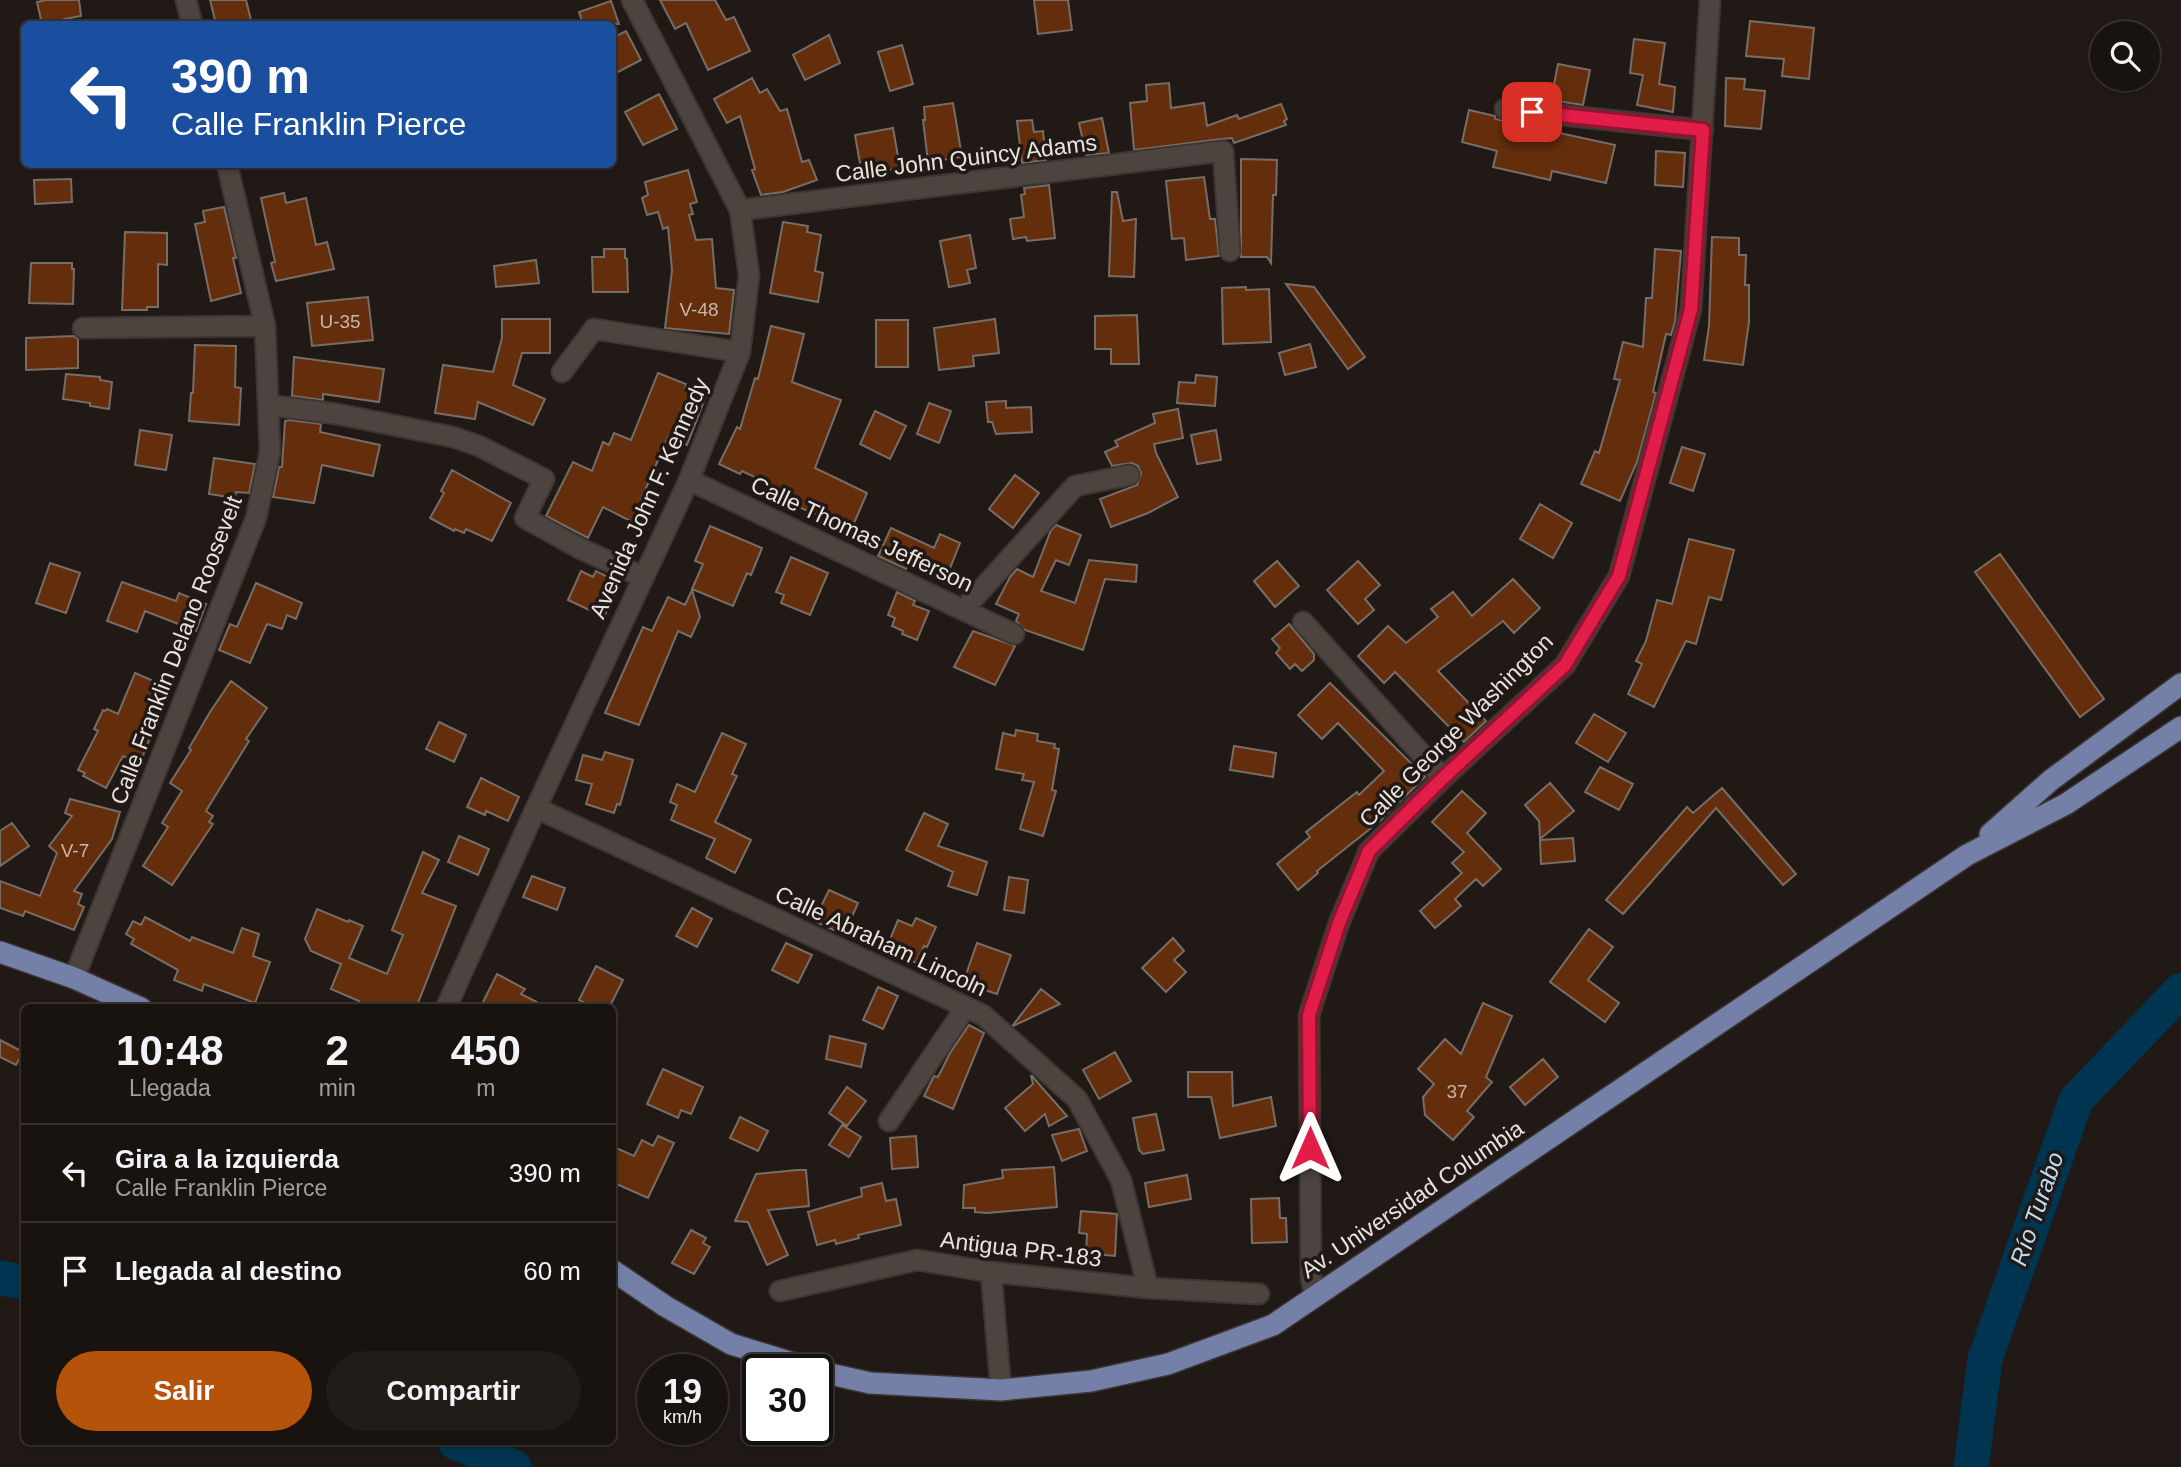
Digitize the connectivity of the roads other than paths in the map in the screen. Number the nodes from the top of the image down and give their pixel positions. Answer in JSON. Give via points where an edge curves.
{"nodes":[{"id":1,"x":186,"y":0,"type":"edge"},
{"id":2,"x":632,"y":0,"type":"edge"},
{"id":3,"x":1710,"y":0,"type":"edge"},
{"id":4,"x":191,"y":21,"type":"edge"},
{"id":5,"x":1505,"y":109,"type":"dead end"},
{"id":6,"x":1703,"y":130,"type":"junction"},
{"id":7,"x":228,"y":168,"type":"edge"},
{"id":8,"x":740,"y":211,"type":"junction"},
{"id":9,"x":1230,"y":251,"type":"dead end"},
{"id":10,"x":265,"y":326,"type":"junction"},
{"id":11,"x":83,"y":328,"type":"dead end"},
{"id":12,"x":740,"y":352,"type":"junction"},
{"id":13,"x":562,"y":372,"type":"dead end"},
{"id":14,"x":268,"y":405,"type":"junction"},
{"id":15,"x":1129,"y":475,"type":"dead end"},
{"id":16,"x":689,"y":480,"type":"junction"},
{"id":17,"x":643,"y":577,"type":"junction"},
{"id":18,"x":964,"y":609,"type":"junction"},
{"id":19,"x":1303,"y":622,"type":"dead end"},
{"id":20,"x":1014,"y":634,"type":"dead end"},
{"id":21,"x":2181,"y":684,"type":"edge"},
{"id":22,"x":2181,"y":711,"type":"edge"},
{"id":23,"x":2175,"y":731,"type":"edge"},
{"id":24,"x":1443,"y":778,"type":"junction"},
{"id":25,"x":536,"y":808,"type":"junction"},
{"id":26,"x":1967,"y":855,"type":"junction"},
{"id":27,"x":0,"y":953,"type":"edge"},
{"id":28,"x":74,"y":978,"type":"junction"},
{"id":29,"x":132,"y":1004,"type":"edge"},
{"id":30,"x":448,"y":1004,"type":"edge"},
{"id":31,"x":966,"y":1007,"type":"junction"},
{"id":32,"x":889,"y":1121,"type":"dead end"},
{"id":33,"x":991,"y":1272,"type":"junction"},
{"id":34,"x":616,"y":1273,"type":"edge"},
{"id":35,"x":1148,"y":1288,"type":"junction"},
{"id":36,"x":780,"y":1291,"type":"dead end"},
{"id":37,"x":1259,"y":1294,"type":"dead end"},
{"id":38,"x":1315,"y":1296,"type":"junction"},
{"id":39,"x":762,"y":1354,"type":"edge"},
{"id":40,"x":833,"y":1375,"type":"edge"},
{"id":41,"x":1001,"y":1390,"type":"junction"}],
"edges":[{"from":1,"to":4,"type":"street"},
{"from":2,"to":8,"type":"street","name":"Avenida John F. Kennedy"},
{"from":3,"to":6,"type":"street","name":"Calle George Washington"},
{"from":5,"to":6,"type":"street"},
{"from":6,"to":24,"type":"street","name":"Calle George Washington","via":[[1691,309],[1619,576],[1565,665]]},
{"from":7,"to":10,"type":"street","name":"Calle Franklin Delano Roosevelt"},
{"from":8,"to":9,"type":"street","name":"Calle John Quincy Adams","via":[[1223,151]]},
{"from":8,"to":12,"type":"street","name":"Avenida John F. Kennedy","via":[[749,275]]},
{"from":10,"to":11,"type":"street"},
{"from":10,"to":14,"type":"street","name":"Calle Franklin Delano Roosevelt"},
{"from":12,"to":13,"type":"street","via":[[594,330]]},
{"from":12,"to":16,"type":"street","name":"Avenida John F. Kennedy"},
{"from":14,"to":17,"type":"street","via":[[337,414],[479,446],[544,479],[525,517]]},
{"from":14,"to":28,"type":"street","name":"Calle Franklin Delano Roosevelt","via":[[270,452],[256,518]]},
{"from":15,"to":18,"type":"street","via":[[1075,486]]},
{"from":16,"to":17,"type":"street","name":"Avenida John F. Kennedy"},
{"from":16,"to":18,"type":"street","name":"Calle Thomas Jefferson"},
{"from":17,"to":25,"type":"street","name":"Avenida John F. Kennedy"},
{"from":18,"to":20,"type":"street","name":"Calle Thomas Jefferson"},
{"from":19,"to":24,"type":"street"},
{"from":21,"to":26,"type":"main road","name":"Av. Universidad Columbia","via":[[2051,780]]},
{"from":22,"to":23,"type":"main road"},
{"from":23,"to":26,"type":"main road","name":"Av. Universidad Columbia","via":[[2066,804]]},
{"from":24,"to":38,"type":"street","name":"Calle George Washington","via":[[1369,851],[1309,1015],[1311,1278]]},
{"from":25,"to":30,"type":"street","name":"Avenida John F. Kennedy"},
{"from":25,"to":31,"type":"street","name":"Calle Abraham Lincoln"},
{"from":26,"to":38,"type":"main road","name":"Av. Universidad Columbia"},
{"from":27,"to":28,"type":"main road"},
{"from":28,"to":29,"type":"main road"},
{"from":31,"to":32,"type":"street"},
{"from":31,"to":35,"type":"street","name":"Calle Abraham Lincoln","via":[[983,1015],[1077,1100],[1121,1180]]},
{"from":33,"to":35,"type":"street","name":"Antigua PR-183"},
{"from":33,"to":36,"type":"street","name":"Antigua PR-183","via":[[917,1260]]},
{"from":33,"to":41,"type":"street"},
{"from":34,"to":39,"type":"main road","name":"Av. Universidad Columbia","via":[[731,1344]]},
{"from":35,"to":37,"type":"street","name":"Antigua PR-183"},
{"from":38,"to":41,"type":"main road","name":"Av. Universidad Columbia","via":[[1273,1325],[1168,1364],[1091,1381]]},
{"from":40,"to":41,"type":"main road","name":"Av. Universidad Columbia","via":[[870,1383]]}]}
